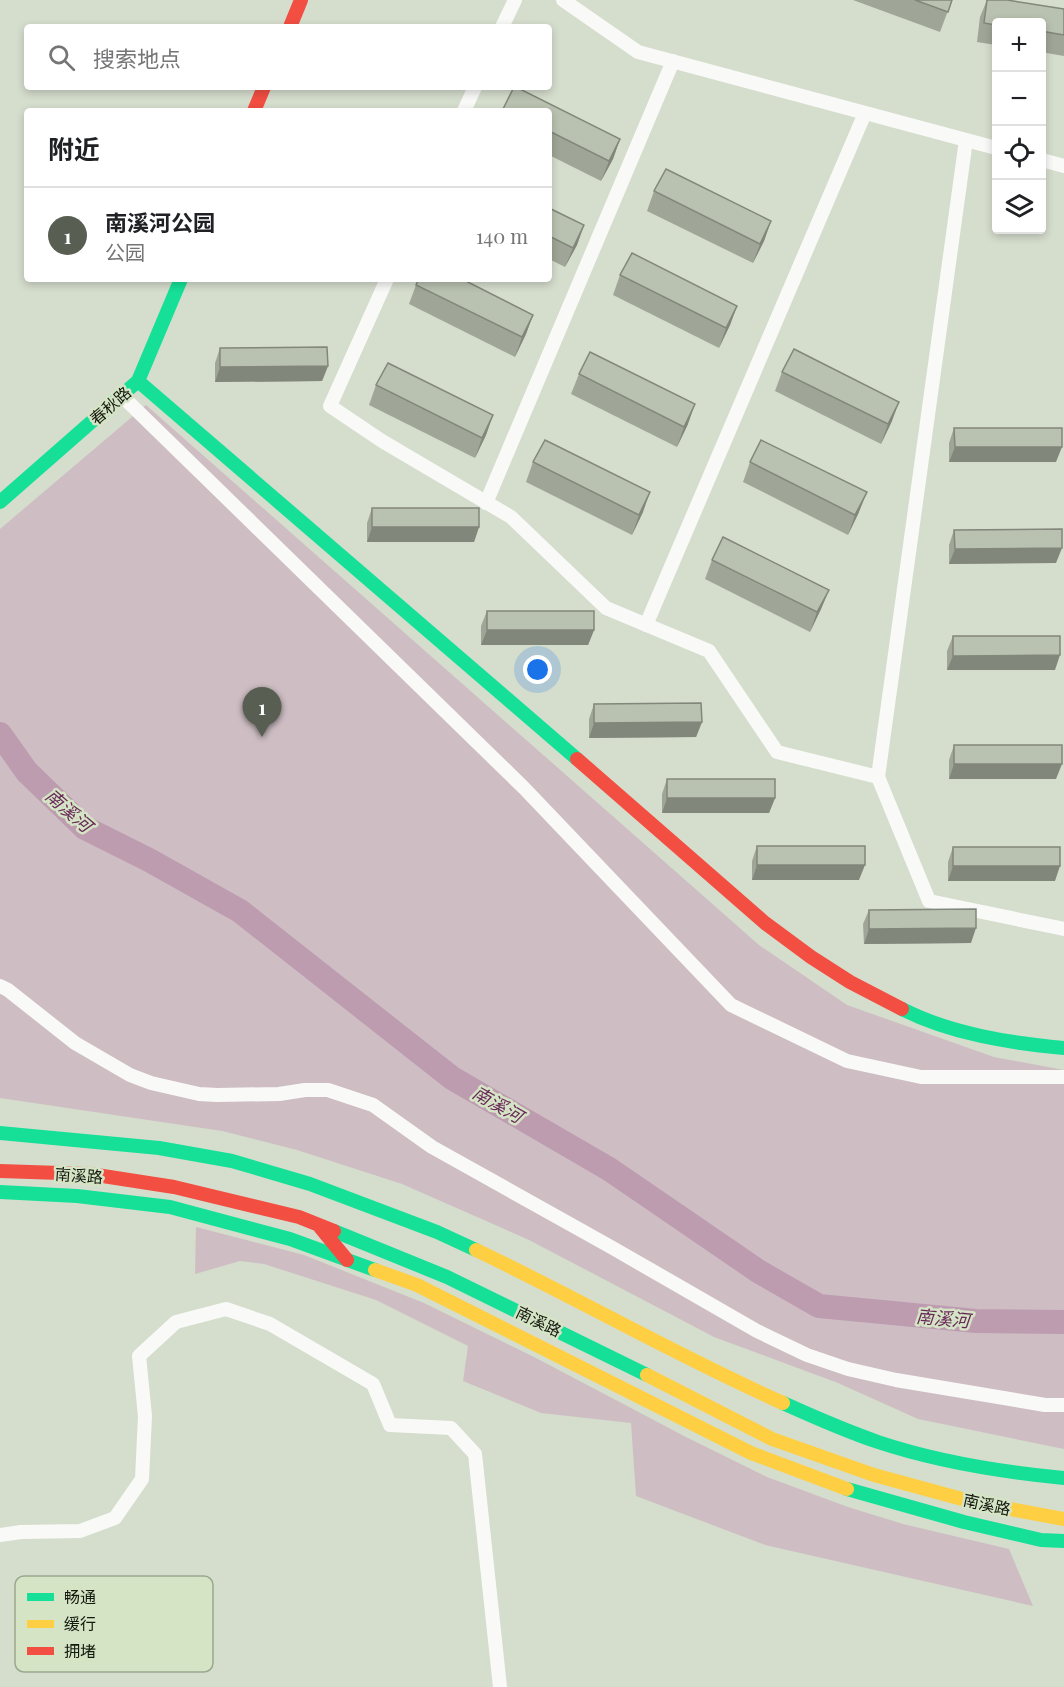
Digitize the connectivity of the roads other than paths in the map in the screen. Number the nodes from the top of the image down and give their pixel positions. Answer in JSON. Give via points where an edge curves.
{"nodes":[{"id":1,"x":302,"y":0,"type":"edge"},
{"id":2,"x":515,"y":0,"type":"edge"},
{"id":3,"x":563,"y":0,"type":"edge"},
{"id":4,"x":291,"y":24,"type":"edge"},
{"id":5,"x":503,"y":24,"type":"edge"},
{"id":6,"x":673,"y":61,"type":"junction"},
{"id":7,"x":263,"y":90,"type":"edge"},
{"id":8,"x":474,"y":90,"type":"edge"},
{"id":9,"x":255,"y":108,"type":"edge"},
{"id":10,"x":465,"y":108,"type":"edge"},
{"id":11,"x":865,"y":113,"type":"junction"},
{"id":12,"x":966,"y":140,"type":"junction"},
{"id":13,"x":992,"y":147,"type":"edge"},
{"id":14,"x":1046,"y":161,"type":"edge"},
{"id":15,"x":1064,"y":166,"type":"edge"},
{"id":16,"x":180,"y":282,"type":"edge"},
{"id":17,"x":386,"y":282,"type":"edge"},
{"id":18,"x":138,"y":381,"type":"junction"},
{"id":19,"x":121,"y":395,"type":"junction"},
{"id":20,"x":0,"y":502,"type":"edge"},
{"id":21,"x":486,"y":503,"type":"junction"},
{"id":22,"x":646,"y":625,"type":"junction"},
{"id":23,"x":878,"y":777,"type":"junction"},
{"id":24,"x":1064,"y":929,"type":"edge"},
{"id":25,"x":0,"y":986,"type":"edge"},
{"id":26,"x":1064,"y":1048,"type":"edge"},
{"id":27,"x":1064,"y":1077,"type":"edge"},
{"id":28,"x":0,"y":1133,"type":"edge"},
{"id":29,"x":0,"y":1171,"type":"edge"},
{"id":30,"x":0,"y":1192,"type":"edge"},
{"id":31,"x":317,"y":1224,"type":"junction"},
{"id":32,"x":347,"y":1260,"type":"junction"},
{"id":33,"x":1064,"y":1405,"type":"edge"},
{"id":34,"x":1064,"y":1478,"type":"edge"},
{"id":35,"x":1064,"y":1519,"type":"edge"},
{"id":36,"x":0,"y":1535,"type":"edge"},
{"id":37,"x":1064,"y":1541,"type":"edge"},
{"id":38,"x":500,"y":1687,"type":"edge"}],
"edges":[{"from":1,"to":4,"type":"main road"},
{"from":2,"to":5,"type":"street"},
{"from":3,"to":6,"type":"street","via":[[638,52]]},
{"from":6,"to":11,"type":"street"},
{"from":6,"to":21,"type":"street"},
{"from":7,"to":9,"type":"main road"},
{"from":8,"to":10,"type":"street"},
{"from":11,"to":12,"type":"street"},
{"from":11,"to":22,"type":"street"},
{"from":12,"to":13,"type":"street"},
{"from":12,"to":23,"type":"street"},
{"from":14,"to":15,"type":"street"},
{"from":16,"to":18,"type":"main road","name":"春秋路"},
{"from":17,"to":21,"type":"street","via":[[330,406]]},
{"from":18,"to":19,"type":"main road","name":"春秋路"},
{"from":18,"to":26,"type":"main road","via":[[801,950],[850,982],[919,1018],[974,1034]]},
{"from":19,"to":20,"type":"main road","name":"春秋路"},
{"from":19,"to":27,"type":"street","via":[[524,788],[731,1005],[847,1061],[921,1077]]},
{"from":21,"to":22,"type":"street","via":[[511,518],[606,608]]},
{"from":22,"to":23,"type":"street","via":[[709,651],[777,752]]},
{"from":23,"to":24,"type":"street","via":[[928,901]]},
{"from":25,"to":33,"type":"street","via":[[75,1043],[130,1075],[152,1083],[217,1095],[328,1090],[373,1105],[432,1147],[757,1331],[807,1355],[896,1380]]},
{"from":28,"to":34,"type":"main road","name":"南溪路","via":[[159,1148],[232,1161],[310,1184],[437,1232],[744,1386],[829,1423],[879,1442],[954,1462]]},
{"from":29,"to":31,"type":"main road","name":"南溪路","via":[[90,1174],[174,1187]]},
{"from":30,"to":32,"type":"main road","via":[[170,1207],[290,1239]]},
{"from":31,"to":32,"type":"main road"},
{"from":31,"to":35,"type":"main road","name":"南溪路","via":[[447,1277],[772,1439],[874,1475],[973,1502]]},
{"from":32,"to":37,"type":"main road","via":[[417,1285],[751,1453],[830,1484],[964,1522],[1041,1540]]},
{"from":36,"to":38,"type":"street","via":[[80,1531],[115,1518],[142,1479],[145,1416],[139,1356],[176,1322],[226,1309],[270,1324],[373,1384],[390,1425],[451,1428],[475,1454]]}]}
